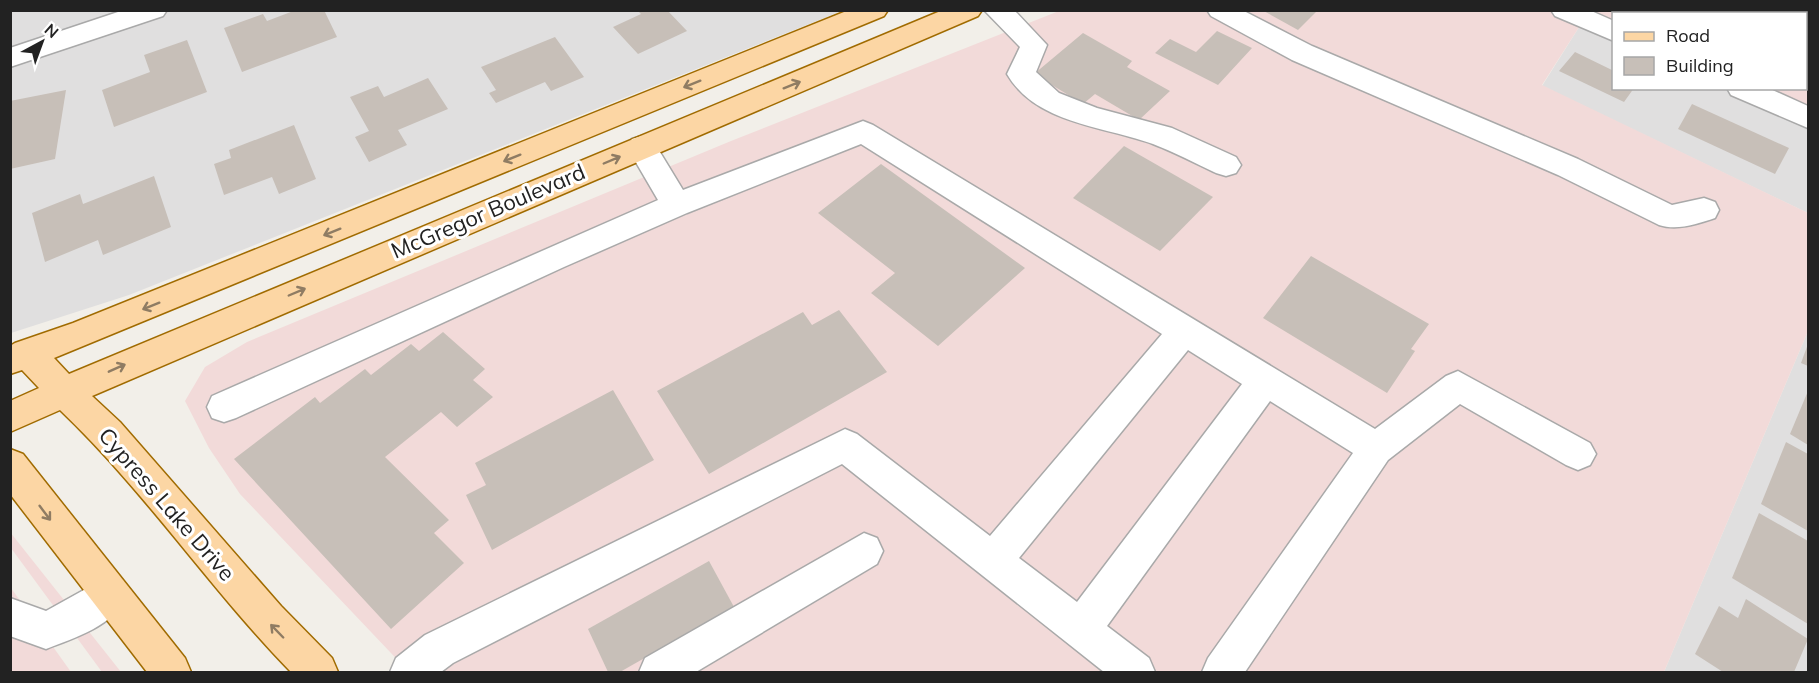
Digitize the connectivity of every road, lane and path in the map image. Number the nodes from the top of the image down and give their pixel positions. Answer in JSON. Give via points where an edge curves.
{"nodes":[{"id":1,"x":154,"y":10,"type":"edge"},
{"id":2,"x":875,"y":10,"type":"edge"},
{"id":3,"x":969,"y":10,"type":"edge"},
{"id":4,"x":997,"y":10,"type":"edge"},
{"id":5,"x":1220,"y":10,"type":"edge"},
{"id":6,"x":1564,"y":10,"type":"edge"},
{"id":7,"x":1612,"y":31,"type":"edge"},
{"id":8,"x":10,"y":58,"type":"edge"},
{"id":9,"x":1746,"y":90,"type":"edge"},
{"id":10,"x":1809,"y":118,"type":"edge"},
{"id":11,"x":642,"y":147,"type":"junction"},
{"id":12,"x":1226,"y":165,"type":"dead end"},
{"id":13,"x":676,"y":205,"type":"junction"},
{"id":14,"x":1704,"y":210,"type":"dead end"},
{"id":15,"x":1183,"y":332,"type":"junction"},
{"id":16,"x":16,"y":352,"type":"edge"},
{"id":17,"x":1263,"y":382,"type":"junction"},
{"id":18,"x":64,"y":392,"type":"junction"},
{"id":19,"x":224,"y":407,"type":"dead end"},
{"id":20,"x":10,"y":417,"type":"edge"},
{"id":21,"x":1376,"y":449,"type":"junction"},
{"id":22,"x":1578,"y":454,"type":"dead end"},
{"id":23,"x":10,"y":465,"type":"edge"},
{"id":24,"x":864,"y":551,"type":"dead end"},
{"id":25,"x":993,"y":561,"type":"junction"},
{"id":26,"x":109,"y":594,"type":"junction"},
{"id":27,"x":10,"y":617,"type":"edge"},
{"id":28,"x":1080,"y":630,"type":"junction"},
{"id":29,"x":171,"y":672,"type":"edge"},
{"id":30,"x":318,"y":672,"type":"edge"},
{"id":31,"x":410,"y":672,"type":"edge"},
{"id":32,"x":659,"y":672,"type":"edge"},
{"id":33,"x":1135,"y":672,"type":"edge"},
{"id":34,"x":1222,"y":672,"type":"edge"}],
"edges":[{"from":1,"to":8,"type":"street"},
{"from":2,"to":16,"type":"main road","name":"McGregor Boulevard","one_way":true,"via":[[85,333]]},
{"from":11,"to":3,"type":"main road","name":"McGregor Boulevard","one_way":true},
{"from":4,"to":12,"type":"street","via":[[1035,45],[1021,74],[1049,100],[1162,136]]},
{"from":5,"to":14,"type":"street","via":[[1302,53],[1568,167],[1670,218]]},
{"from":6,"to":7,"type":"street"},
{"from":9,"to":10,"type":"street"},
{"from":11,"to":13,"type":"street"},
{"from":18,"to":11,"type":"main road","name":"McGregor Boulevard","one_way":true},
{"from":13,"to":15,"type":"street","via":[[863,132]]},
{"from":13,"to":19,"type":"street"},
{"from":15,"to":17,"type":"street"},
{"from":15,"to":25,"type":"street"},
{"from":16,"to":18,"type":"main road","name":"Cypress Lake Drive"},
{"from":17,"to":21,"type":"street"},
{"from":17,"to":28,"type":"street"},
{"from":18,"to":20,"type":"main road","name":"McGregor Boulevard"},
{"from":30,"to":18,"type":"main road","name":"Cypress Lake Drive","one_way":true,"via":[[267,620],[108,433]]},
{"from":21,"to":22,"type":"street","via":[[1458,386]]},
{"from":21,"to":34,"type":"street"},
{"from":23,"to":26,"type":"main road","one_way":true},
{"from":24,"to":32,"type":"street"},
{"from":25,"to":28,"type":"street"},
{"from":25,"to":31,"type":"street","via":[[845,445],[439,649]]},
{"from":26,"to":27,"type":"street","via":[[72,619],[46,630]]},
{"from":26,"to":29,"type":"main road"},
{"from":28,"to":33,"type":"street"}]}
